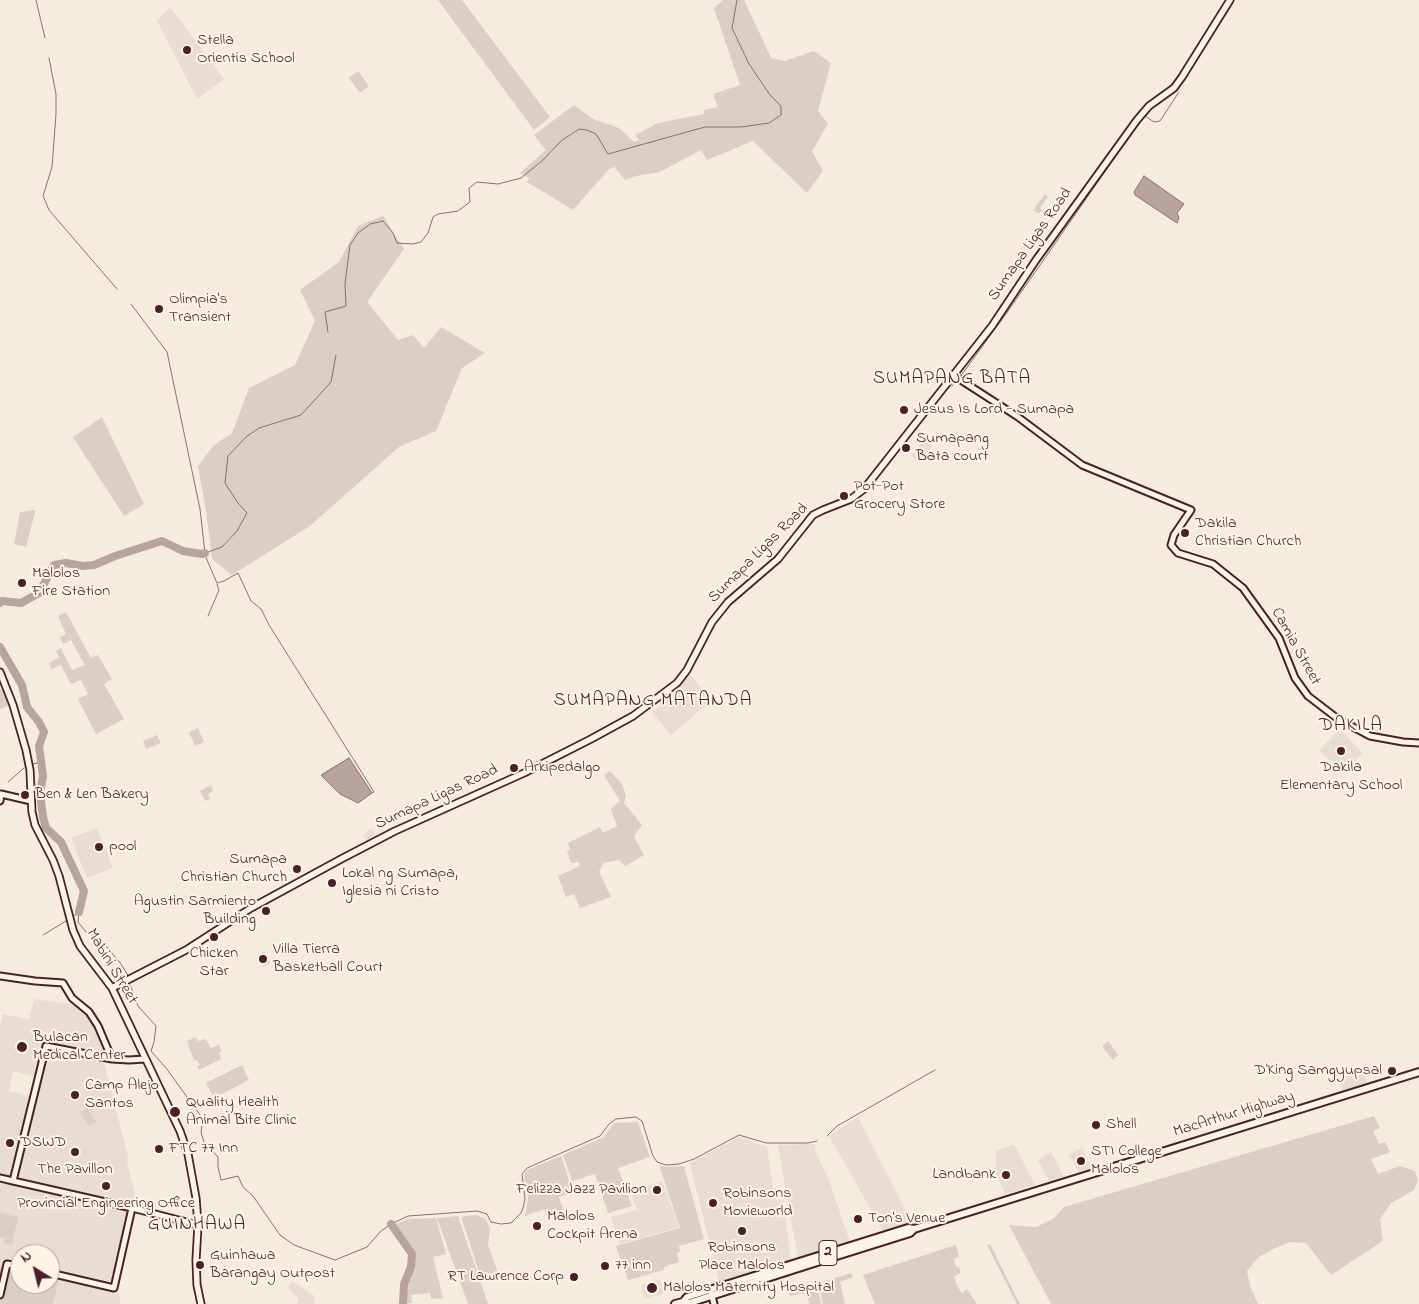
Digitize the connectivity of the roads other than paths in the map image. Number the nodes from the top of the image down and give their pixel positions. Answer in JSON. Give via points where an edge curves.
{"nodes":[{"id":1,"x":1230,"y":0,"type":"edge"},
{"id":2,"x":953,"y":375,"type":"junction"},
{"id":3,"x":0,"y":672,"type":"edge"},
{"id":4,"x":1419,"y":743,"type":"edge"},
{"id":5,"x":1,"y":798,"type":"edge"},
{"id":6,"x":31,"y":801,"type":"junction"},
{"id":7,"x":0,"y":976,"type":"edge"},
{"id":8,"x":112,"y":988,"type":"junction"},
{"id":9,"x":112,"y":1059,"type":"junction"},
{"id":10,"x":145,"y":1059,"type":"junction"},
{"id":11,"x":1419,"y":1072,"type":"edge"},
{"id":12,"x":0,"y":1178,"type":"edge"},
{"id":13,"x":13,"y":1181,"type":"junction"},
{"id":14,"x":132,"y":1208,"type":"junction"},
{"id":15,"x":198,"y":1225,"type":"junction"},
{"id":16,"x":10,"y":1264,"type":"edge"},
{"id":17,"x":60,"y":1275,"type":"edge"},
{"id":18,"x":711,"y":1293,"type":"junction"},
{"id":19,"x":0,"y":1295,"type":"edge"},
{"id":20,"x":201,"y":1304,"type":"edge"},
{"id":21,"x":675,"y":1304,"type":"edge"},
{"id":22,"x":714,"y":1304,"type":"edge"}],
"edges":[{"from":1,"to":2,"type":"main road","name":"Sumapa Ligas Road","via":[[1174,88],[1149,106],[1137,120],[992,326]]},
{"from":2,"to":4,"type":"street","name":"Camia Street","via":[[1018,417],[1082,465],[1191,510],[1171,545],[1178,553],[1213,564],[1243,588],[1279,638],[1295,678],[1308,696],[1338,719],[1370,736]]},
{"from":2,"to":8,"type":"main road","name":"Sumapa Ligas Road","via":[[864,489],[851,499],[813,515],[778,559],[728,602],[712,622],[680,679],[633,716],[524,773],[395,832],[296,883],[186,950]]},
{"from":3,"to":6,"type":"main road","name":"Mabini Street","via":[[26,750]]},
{"from":5,"to":6,"type":"street"},
{"from":6,"to":8,"type":"main road","name":"Mabini Street","via":[[35,825],[59,876],[73,930],[80,946]]},
{"from":7,"to":9,"type":"street","via":[[63,984],[72,998],[89,1012]]},
{"from":8,"to":10,"type":"main road","name":"Mabini Street"},
{"from":9,"to":10,"type":"street"},
{"from":9,"to":13,"type":"street","via":[[46,1046]]},
{"from":10,"to":15,"type":"main road","name":"Mabini Street","via":[[188,1154]]},
{"from":11,"to":18,"type":"highway","name":"MacArthur Highway","number":"2","via":[[914,1229],[908,1228]]},
{"from":12,"to":13,"type":"street"},
{"from":13,"to":14,"type":"street"},
{"from":14,"to":15,"type":"street"},
{"from":14,"to":17,"type":"street","via":[[114,1288]]},
{"from":15,"to":20,"type":"main road","name":"Mabini Street","via":[[196,1260]]},
{"from":16,"to":19,"type":"street","via":[[7,1264]]},
{"from":18,"to":21,"type":"highway","name":"MacArthur Highway","number":"2","via":[[689,1303]]},
{"from":18,"to":22,"type":"street"}]}
